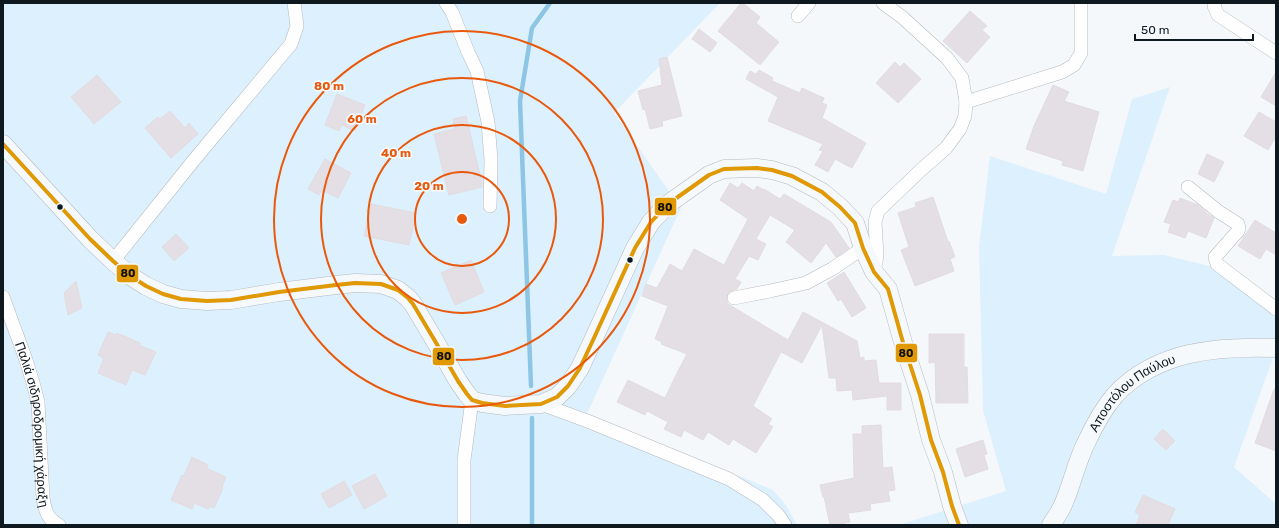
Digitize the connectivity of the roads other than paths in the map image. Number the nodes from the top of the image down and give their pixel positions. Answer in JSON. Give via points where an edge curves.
{"nodes":[{"id":1,"x":294,"y":3,"type":"edge"},
{"id":2,"x":446,"y":3,"type":"edge"},
{"id":3,"x":808,"y":3,"type":"edge"},
{"id":4,"x":883,"y":3,"type":"edge"},
{"id":5,"x":1081,"y":3,"type":"edge"},
{"id":6,"x":1215,"y":3,"type":"edge"},
{"id":7,"x":798,"y":16,"type":"dead end"},
{"id":8,"x":1276,"y":53,"type":"edge"},
{"id":9,"x":966,"y":102,"type":"junction"},
{"id":10,"x":3,"y":144,"type":"edge"},
{"id":11,"x":1188,"y":187,"type":"dead end"},
{"id":12,"x":490,"y":206,"type":"dead end"},
{"id":13,"x":864,"y":248,"type":"junction"},
{"id":14,"x":113,"y":261,"type":"junction"},
{"id":15,"x":874,"y":272,"type":"junction"},
{"id":16,"x":3,"y":298,"type":"edge"},
{"id":17,"x":734,"y":298,"type":"dead end"},
{"id":18,"x":1276,"y":309,"type":"edge"},
{"id":19,"x":1276,"y":348,"type":"edge"},
{"id":20,"x":472,"y":400,"type":"junction"},
{"id":21,"x":541,"y":404,"type":"junction"},
{"id":22,"x":59,"y":525,"type":"edge"},
{"id":23,"x":464,"y":525,"type":"edge"},
{"id":24,"x":785,"y":525,"type":"edge"},
{"id":25,"x":959,"y":525,"type":"edge"},
{"id":26,"x":1051,"y":525,"type":"edge"}],
"edges":[{"from":1,"to":14,"type":"street","via":[[297,26],[291,44]]},
{"from":2,"to":12,"type":"street","via":[[477,71],[488,122]]},
{"from":3,"to":7,"type":"street"},
{"from":4,"to":9,"type":"street","via":[[947,58],[962,78]]},
{"from":5,"to":9,"type":"street","via":[[1081,53],[1074,65],[1062,72]]},
{"from":6,"to":8,"type":"street","via":[[1218,15]]},
{"from":9,"to":15,"type":"street","via":[[965,116],[960,129],[946,148],[878,211],[875,222],[877,256]]},
{"from":10,"to":14,"type":"street"},
{"from":11,"to":18,"type":"street","via":[[1238,224],[1238,231],[1215,256],[1217,264]]},
{"from":13,"to":15,"type":"street"},
{"from":13,"to":17,"type":"street","via":[[806,283]]},
{"from":13,"to":21,"type":"street","via":[[855,223],[840,207],[822,192],[792,176],[757,168],[724,169],[709,175],[668,204],[651,222],[635,248],[580,368],[557,397]]},
{"from":14,"to":20,"type":"street","via":[[146,286],[163,294],[196,301],[219,301],[355,283],[391,287],[404,294],[413,304],[462,388]]},
{"from":15,"to":25,"type":"street","via":[[888,290]]},
{"from":16,"to":22,"type":"street","name":"Παλιά σιδηροδρομική χάραξη","via":[[34,383],[38,402],[45,512]]},
{"from":19,"to":26,"type":"street","name":"Αποστόλου Παύλου","via":[[1202,351],[1178,357],[1137,375],[1103,412],[1086,443],[1062,506]]},
{"from":20,"to":21,"type":"street","via":[[505,406]]},
{"from":20,"to":23,"type":"street","via":[[464,460]]},
{"from":21,"to":24,"type":"street","via":[[729,479],[763,500]]}]}
